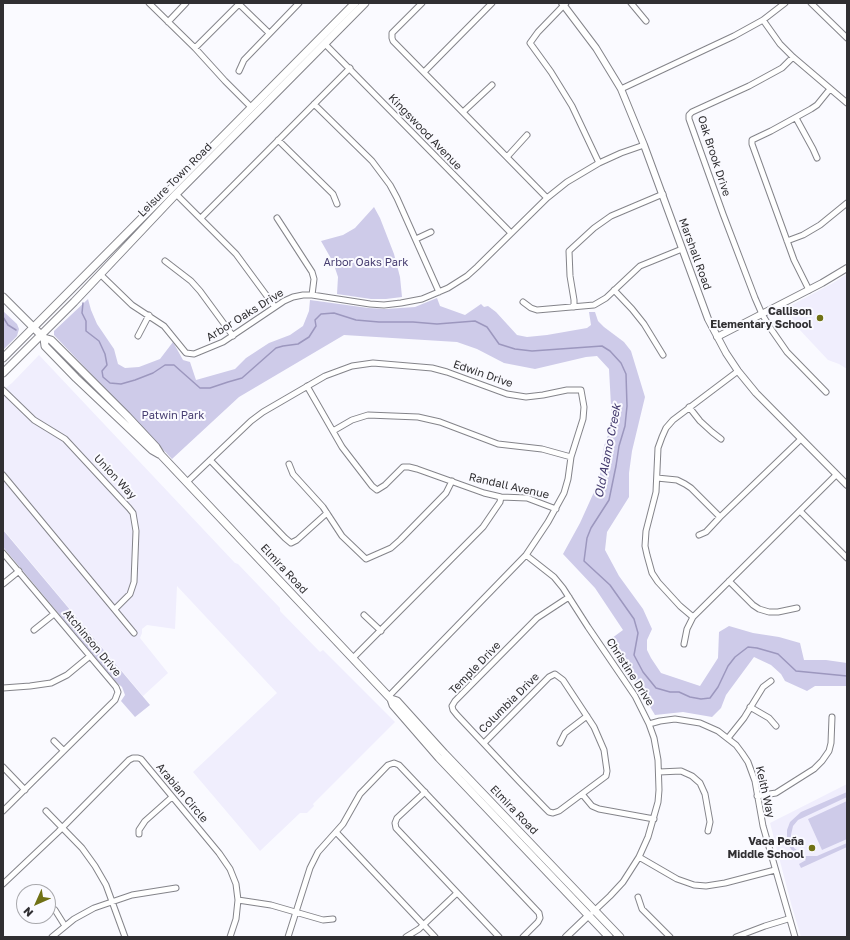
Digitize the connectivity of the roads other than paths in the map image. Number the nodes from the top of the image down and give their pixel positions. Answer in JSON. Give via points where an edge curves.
{"nodes":[{"id":1,"x":149,"y":3,"type":"edge"},
{"id":2,"x":186,"y":3,"type":"edge"},
{"id":3,"x":239,"y":3,"type":"edge"},
{"id":4,"x":299,"y":3,"type":"edge"},
{"id":5,"x":366,"y":3,"type":"edge"},
{"id":6,"x":422,"y":3,"type":"edge"},
{"id":7,"x":492,"y":3,"type":"edge"},
{"id":8,"x":631,"y":3,"type":"edge"},
{"id":9,"x":785,"y":3,"type":"edge"},
{"id":10,"x":811,"y":3,"type":"edge"},
{"id":11,"x":354,"y":4,"type":"edge"},
{"id":12,"x":564,"y":4,"type":"edge"},
{"id":13,"x":763,"y":20,"type":"junction"},
{"id":14,"x":646,"y":21,"type":"dead end"},
{"id":15,"x":168,"y":22,"type":"junction"},
{"id":16,"x":269,"y":33,"type":"junction"},
{"id":17,"x":847,"y":38,"type":"edge"},
{"id":18,"x":325,"y":44,"type":"junction"},
{"id":19,"x":195,"y":48,"type":"junction"},
{"id":20,"x":793,"y":57,"type":"junction"},
{"id":21,"x":350,"y":68,"type":"junction"},
{"id":22,"x":239,"y":71,"type":"dead end"},
{"id":23,"x":424,"y":72,"type":"junction"},
{"id":24,"x":492,"y":85,"type":"dead end"},
{"id":25,"x":621,"y":89,"type":"junction"},
{"id":26,"x":830,"y":89,"type":"junction"},
{"id":27,"x":847,"y":103,"type":"edge"},
{"id":28,"x":314,"y":104,"type":"junction"},
{"id":29,"x":251,"y":107,"type":"junction"},
{"id":30,"x":463,"y":112,"type":"junction"},
{"id":31,"x":796,"y":118,"type":"junction"},
{"id":32,"x":527,"y":136,"type":"dead end"},
{"id":33,"x":278,"y":140,"type":"junction"},
{"id":34,"x":644,"y":145,"type":"junction"},
{"id":35,"x":218,"y":152,"type":"junction"},
{"id":36,"x":507,"y":157,"type":"junction"},
{"id":37,"x":817,"y":158,"type":"dead end"},
{"id":38,"x":599,"y":163,"type":"junction"},
{"id":39,"x":185,"y":175,"type":"junction"},
{"id":40,"x":176,"y":194,"type":"junction"},
{"id":41,"x":662,"y":194,"type":"junction"},
{"id":42,"x":547,"y":198,"type":"junction"},
{"id":43,"x":847,"y":203,"type":"edge"},
{"id":44,"x":337,"y":204,"type":"dead end"},
{"id":45,"x":201,"y":218,"type":"junction"},
{"id":46,"x":277,"y":218,"type":"dead end"},
{"id":47,"x":431,"y":232,"type":"dead end"},
{"id":48,"x":511,"y":233,"type":"junction"},
{"id":49,"x":416,"y":239,"type":"junction"},
{"id":50,"x":787,"y":242,"type":"junction"},
{"id":51,"x":682,"y":249,"type":"junction"},
{"id":52,"x":165,"y":262,"type":"dead end"},
{"id":53,"x":847,"y":268,"type":"edge"},
{"id":54,"x":100,"y":274,"type":"junction"},
{"id":55,"x":614,"y":290,"type":"junction"},
{"id":56,"x":809,"y":290,"type":"junction"},
{"id":57,"x":438,"y":292,"type":"junction"},
{"id":58,"x":312,"y":295,"type":"junction"},
{"id":59,"x":3,"y":297,"type":"edge"},
{"id":60,"x":523,"y":302,"type":"dead end"},
{"id":61,"x":574,"y":307,"type":"junction"},
{"id":62,"x":275,"y":308,"type":"junction"},
{"id":63,"x":762,"y":314,"type":"junction"},
{"id":64,"x":149,"y":315,"type":"junction"},
{"id":65,"x":33,"y":327,"type":"junction"},
{"id":66,"x":138,"y":336,"type":"dead end"},
{"id":67,"x":233,"y":336,"type":"junction"},
{"id":68,"x":42,"y":337,"type":"junction"},
{"id":69,"x":716,"y":337,"type":"junction"},
{"id":70,"x":663,"y":355,"type":"dead end"},
{"id":71,"x":3,"y":358,"type":"edge"},
{"id":72,"x":738,"y":371,"type":"junction"},
{"id":73,"x":3,"y":373,"type":"edge"},
{"id":74,"x":307,"y":386,"type":"junction"},
{"id":75,"x":3,"y":390,"type":"edge"},
{"id":76,"x":826,"y":392,"type":"dead end"},
{"id":77,"x":689,"y":407,"type":"junction"},
{"id":78,"x":333,"y":430,"type":"junction"},
{"id":79,"x":721,"y":439,"type":"dead end"},
{"id":80,"x":801,"y":439,"type":"junction"},
{"id":81,"x":571,"y":457,"type":"junction"},
{"id":82,"x":210,"y":460,"type":"junction"},
{"id":83,"x":289,"y":464,"type":"dead end"},
{"id":84,"x":3,"y":475,"type":"edge"},
{"id":85,"x":836,"y":475,"type":"junction"},
{"id":86,"x":657,"y":478,"type":"junction"},
{"id":87,"x":187,"y":482,"type":"junction"},
{"id":88,"x":452,"y":482,"type":"junction"},
{"id":89,"x":847,"y":485,"type":"edge"},
{"id":90,"x":501,"y":496,"type":"junction"},
{"id":91,"x":556,"y":509,"type":"junction"},
{"id":92,"x":800,"y":511,"type":"junction"},
{"id":93,"x":327,"y":513,"type":"junction"},
{"id":94,"x":720,"y":517,"type":"junction"},
{"id":95,"x":699,"y":534,"type":"dead end"},
{"id":96,"x":3,"y":553,"type":"edge"},
{"id":97,"x":526,"y":555,"type":"junction"},
{"id":98,"x":847,"y":558,"type":"edge"},
{"id":99,"x":18,"y":572,"type":"junction"},
{"id":100,"x":729,"y":581,"type":"junction"},
{"id":101,"x":3,"y":584,"type":"edge"},
{"id":102,"x":569,"y":597,"type":"junction"},
{"id":103,"x":797,"y":608,"type":"dead end"},
{"id":104,"x":115,"y":609,"type":"junction"},
{"id":105,"x":54,"y":614,"type":"junction"},
{"id":106,"x":364,"y":615,"type":"dead end"},
{"id":107,"x":693,"y":617,"type":"junction"},
{"id":108,"x":34,"y":630,"type":"dead end"},
{"id":109,"x":381,"y":631,"type":"junction"},
{"id":110,"x":134,"y":632,"type":"dead end"},
{"id":111,"x":684,"y":644,"type":"dead end"},
{"id":112,"x":90,"y":656,"type":"junction"},
{"id":113,"x":353,"y":658,"type":"junction"},
{"id":114,"x":771,"y":681,"type":"dead end"},
{"id":115,"x":3,"y":688,"type":"edge"},
{"id":116,"x":390,"y":697,"type":"junction"},
{"id":117,"x":750,"y":707,"type":"junction"},
{"id":118,"x":587,"y":716,"type":"junction"},
{"id":119,"x":832,"y":717,"type":"dead end"},
{"id":120,"x":649,"y":724,"type":"junction"},
{"id":121,"x":776,"y":726,"type":"dead end"},
{"id":122,"x":728,"y":738,"type":"junction"},
{"id":123,"x":54,"y":741,"type":"dead end"},
{"id":124,"x":484,"y":743,"type":"junction"},
{"id":125,"x":560,"y":743,"type":"dead end"},
{"id":126,"x":63,"y":750,"type":"junction"},
{"id":127,"x":3,"y":767,"type":"edge"},
{"id":128,"x":659,"y":772,"type":"junction"},
{"id":129,"x":25,"y":790,"type":"junction"},
{"id":130,"x":425,"y":792,"type":"junction"},
{"id":131,"x":582,"y":794,"type":"junction"},
{"id":132,"x":758,"y":796,"type":"junction"},
{"id":133,"x":172,"y":797,"type":"junction"},
{"id":134,"x":3,"y":811,"type":"edge"},
{"id":135,"x":46,"y":811,"type":"dead end"},
{"id":136,"x":551,"y":813,"type":"joint"},
{"id":137,"x":654,"y":819,"type":"junction"},
{"id":138,"x":62,"y":827,"type":"junction"},
{"id":139,"x":708,"y":831,"type":"dead end"},
{"id":140,"x":336,"y":832,"type":"junction"},
{"id":141,"x":139,"y":834,"type":"dead end"},
{"id":142,"x":639,"y":857,"type":"junction"},
{"id":143,"x":775,"y":870,"type":"junction"},
{"id":144,"x":3,"y":884,"type":"edge"},
{"id":145,"x":176,"y":888,"type":"dead end"},
{"id":146,"x":457,"y":893,"type":"junction"},
{"id":147,"x":638,"y":897,"type":"dead end"},
{"id":148,"x":238,"y":900,"type":"junction"},
{"id":149,"x":112,"y":902,"type":"junction"},
{"id":150,"x":56,"y":912,"type":"edge"},
{"id":151,"x":296,"y":912,"type":"junction"},
{"id":152,"x":592,"y":913,"type":"junction"},
{"id":153,"x":333,"y":919,"type":"dead end"},
{"id":154,"x":788,"y":919,"type":"junction"},
{"id":155,"x":424,"y":925,"type":"junction"},
{"id":156,"x":65,"y":926,"type":"junction"},
{"id":157,"x":52,"y":937,"type":"edge"},
{"id":158,"x":125,"y":937,"type":"edge"},
{"id":159,"x":230,"y":937,"type":"edge"},
{"id":160,"x":288,"y":937,"type":"edge"},
{"id":161,"x":406,"y":937,"type":"edge"},
{"id":162,"x":435,"y":937,"type":"edge"},
{"id":163,"x":498,"y":937,"type":"edge"},
{"id":164,"x":523,"y":937,"type":"edge"},
{"id":165,"x":566,"y":937,"type":"edge"},
{"id":166,"x":609,"y":937,"type":"edge"},
{"id":167,"x":617,"y":937,"type":"edge"},
{"id":168,"x":620,"y":937,"type":"edge"},
{"id":169,"x":670,"y":937,"type":"edge"},
{"id":170,"x":736,"y":937,"type":"edge"},
{"id":171,"x":794,"y":937,"type":"edge"}],
"edges":[{"from":1,"to":15,"type":"street"},
{"from":2,"to":15,"type":"street"},
{"from":3,"to":16,"type":"street"},
{"from":3,"to":19,"type":"street"},
{"from":4,"to":16,"type":"street"},
{"from":5,"to":18,"type":"main road","name":"Leisure Town Road"},
{"from":6,"to":23,"type":"street","via":[[392,33],[392,38]]},
{"from":7,"to":23,"type":"street"},
{"from":8,"to":14,"type":"street"},
{"from":9,"to":13,"type":"street"},
{"from":10,"to":17,"type":"street"},
{"from":11,"to":18,"type":"main road","via":[[329,33]]},
{"from":11,"to":29,"type":"main road","name":"Leisure Town Road"},
{"from":12,"to":25,"type":"street","name":"Marshall Road","via":[[600,53]]},
{"from":12,"to":38,"type":"street","via":[[530,43],[562,88]]},
{"from":13,"to":20,"type":"street"},
{"from":13,"to":25,"type":"street"},
{"from":15,"to":19,"type":"street"},
{"from":16,"to":22,"type":"street","via":[[244,60]]},
{"from":18,"to":21,"type":"street","name":"Kingswood Avenue"},
{"from":18,"to":35,"type":"main road","name":"Leisure Town Road"},
{"from":19,"to":29,"type":"street"},
{"from":20,"to":26,"type":"street"},
{"from":20,"to":63,"type":"street","name":"Oak Brook Drive","via":[[782,68],[689,115],[723,214]]},
{"from":21,"to":28,"type":"street"},
{"from":21,"to":48,"type":"street","name":"Kingswood Avenue"},
{"from":23,"to":30,"type":"street"},
{"from":24,"to":30,"type":"street"},
{"from":25,"to":34,"type":"street","name":"Marshall Road"},
{"from":26,"to":27,"type":"street"},
{"from":26,"to":31,"type":"street","via":[[817,105]]},
{"from":28,"to":33,"type":"street"},
{"from":28,"to":49,"type":"street","via":[[382,173]]},
{"from":29,"to":35,"type":"main road","via":[[250,114]]},
{"from":29,"to":39,"type":"main road","name":"Leisure Town Road"},
{"from":30,"to":36,"type":"street"},
{"from":31,"to":37,"type":"street"},
{"from":31,"to":50,"type":"street","via":[[752,140]]},
{"from":32,"to":36,"type":"street"},
{"from":33,"to":44,"type":"street","via":[[333,194]]},
{"from":33,"to":45,"type":"street"},
{"from":34,"to":38,"type":"street","name":"Arbor Oaks Drive"},
{"from":34,"to":41,"type":"street","name":"Marshall Road"},
{"from":35,"to":40,"type":"main road","name":"Leisure Town Road"},
{"from":36,"to":42,"type":"street"},
{"from":38,"to":42,"type":"street","name":"Arbor Oaks Drive","via":[[567,182]]},
{"from":39,"to":40,"type":"main road"},
{"from":39,"to":65,"type":"main road","name":"Leisure Town Road"},
{"from":40,"to":45,"type":"street"},
{"from":40,"to":54,"type":"main road","name":"Leisure Town Road"},
{"from":41,"to":51,"type":"street","name":"Marshall Road"},
{"from":41,"to":61,"type":"street","via":[[611,216],[569,251]]},
{"from":42,"to":48,"type":"street","name":"Arbor Oaks Drive"},
{"from":43,"to":50,"type":"street","via":[[820,225]]},
{"from":45,"to":62,"type":"street","via":[[236,254]]},
{"from":46,"to":58,"type":"street","via":[[312,272]]},
{"from":47,"to":49,"type":"street"},
{"from":48,"to":57,"type":"street","name":"Arbor Oaks Drive","via":[[467,276]]},
{"from":49,"to":57,"type":"street"},
{"from":50,"to":56,"type":"street"},
{"from":51,"to":55,"type":"street","via":[[640,266]]},
{"from":51,"to":69,"type":"street","name":"Marshall Road"},
{"from":52,"to":67,"type":"street","via":[[200,291]]},
{"from":53,"to":56,"type":"street"},
{"from":54,"to":64,"type":"street","name":"Arbor Oaks Drive","via":[[129,302]]},
{"from":54,"to":68,"type":"main road","name":"Leisure Town Road"},
{"from":55,"to":61,"type":"street","via":[[594,306]]},
{"from":55,"to":70,"type":"street","via":[[637,315]]},
{"from":56,"to":63,"type":"street"},
{"from":57,"to":58,"type":"street","name":"Arbor Oaks Drive","via":[[401,304],[384,305]]},
{"from":58,"to":62,"type":"street","name":"Arbor Oaks Drive","via":[[293,297]]},
{"from":59,"to":65,"type":"main road","name":"Elmira Road"},
{"from":60,"to":61,"type":"street","via":[[538,310]]},
{"from":62,"to":67,"type":"street","name":"Arbor Oaks Drive"},
{"from":63,"to":69,"type":"street"},
{"from":63,"to":76,"type":"street","via":[[787,352]]},
{"from":64,"to":66,"type":"street"},
{"from":64,"to":67,"type":"street","name":"Arbor Oaks Drive","via":[[168,330],[190,355]]},
{"from":65,"to":68,"type":"main road","name":"Elmira Road"},
{"from":65,"to":71,"type":"main road","name":"Leisure Town Road"},
{"from":68,"to":73,"type":"main road","name":"Leisure Town Road"},
{"from":68,"to":87,"type":"main road","name":"Elmira Road","via":[[45,346],[76,378]]},
{"from":69,"to":72,"type":"street","name":"Marshall Road"},
{"from":72,"to":77,"type":"street"},
{"from":72,"to":80,"type":"street","name":"Marshall Road"},
{"from":74,"to":78,"type":"street","name":"Randall Avenue"},
{"from":74,"to":81,"type":"street","name":"Edwin Drive","via":[[339,370],[373,363],[432,368],[507,394],[526,397],[581,390],[583,419]]},
{"from":74,"to":82,"type":"street","name":"Edwin Drive","via":[[263,412]]},
{"from":75,"to":104,"type":"street","name":"Union Way","via":[[34,420],[65,439],[133,513],[136,531],[134,582],[130,594]]},
{"from":77,"to":79,"type":"street","via":[[700,421]]},
{"from":77,"to":86,"type":"street","via":[[666,428],[658,448]]},
{"from":78,"to":81,"type":"street","via":[[368,415],[418,417],[440,422],[498,444],[542,449]]},
{"from":78,"to":88,"type":"street","name":"Randall Avenue","via":[[342,447],[377,490],[402,467],[417,469]]},
{"from":80,"to":85,"type":"street","name":"Marshall Road"},
{"from":80,"to":94,"type":"street"},
{"from":81,"to":91,"type":"street","name":"Edwin Drive","via":[[564,493]]},
{"from":82,"to":87,"type":"street","name":"Edwin Drive"},
{"from":82,"to":93,"type":"street","via":[[291,543]]},
{"from":83,"to":93,"type":"street","via":[[293,474]]},
{"from":84,"to":104,"type":"street"},
{"from":85,"to":89,"type":"street","name":"Marshall Road"},
{"from":85,"to":92,"type":"street"},
{"from":86,"to":94,"type":"street","via":[[677,480],[685,484]]},
{"from":86,"to":107,"type":"street","via":[[645,546],[648,562],[664,590]]},
{"from":87,"to":113,"type":"main road","name":"Elmira Road"},
{"from":88,"to":90,"type":"street","name":"Randall Avenue"},
{"from":88,"to":93,"type":"street","via":[[446,493],[400,540],[391,548],[369,558],[364,558],[342,536]]},
{"from":90,"to":91,"type":"street","name":"Randall Avenue","via":[[527,498]]},
{"from":90,"to":109,"type":"street","via":[[500,502],[483,527]]},
{"from":91,"to":97,"type":"street","name":"Edwin Drive"},
{"from":92,"to":98,"type":"street"},
{"from":92,"to":100,"type":"street"},
{"from":94,"to":95,"type":"street","via":[[706,532]]},
{"from":96,"to":99,"type":"street","name":"Atchinson Drive"},
{"from":97,"to":102,"type":"street","name":"Christine Drive","via":[[556,579]]},
{"from":97,"to":116,"type":"street","name":"Edwin Drive"},
{"from":99,"to":101,"type":"street"},
{"from":99,"to":105,"type":"street","name":"Atchinson Drive"},
{"from":100,"to":103,"type":"street","via":[[752,605],[760,609],[778,612]]},
{"from":100,"to":107,"type":"street"},
{"from":102,"to":120,"type":"street","name":"Christine Drive","via":[[635,696]]},
{"from":102,"to":124,"type":"street","name":"Temple Drive","via":[[537,618],[452,706]]},
{"from":104,"to":110,"type":"street"},
{"from":105,"to":108,"type":"street"},
{"from":105,"to":112,"type":"street","name":"Atchinson Drive"},
{"from":106,"to":109,"type":"street"},
{"from":107,"to":111,"type":"street"},
{"from":109,"to":113,"type":"street"},
{"from":112,"to":115,"type":"street","via":[[67,675],[51,683]]},
{"from":112,"to":126,"type":"street","name":"Atchinson Drive","via":[[116,687],[117,697]]},
{"from":113,"to":116,"type":"main road","name":"Elmira Road"},
{"from":114,"to":117,"type":"street","via":[[763,687]]},
{"from":116,"to":152,"type":"main road","name":"Elmira Road","via":[[397,701]]},
{"from":116,"to":152,"type":"main road","name":"Elmira Road","via":[[393,705],[439,758],[555,880]]},
{"from":117,"to":121,"type":"street","via":[[769,718]]},
{"from":117,"to":122,"type":"street"},
{"from":118,"to":124,"type":"street","name":"Columbia Drive","via":[[563,680],[555,674]]},
{"from":118,"to":125,"type":"street","via":[[565,733]]},
{"from":118,"to":131,"type":"street","name":"Columbia Drive","via":[[604,750],[608,771],[604,778]]},
{"from":119,"to":132,"type":"street","via":[[831,743],[822,761],[776,793]]},
{"from":120,"to":122,"type":"street","name":"Keith Way","via":[[675,719],[691,721],[708,726]]},
{"from":120,"to":128,"type":"street","name":"Christine Drive","via":[[654,738]]},
{"from":122,"to":132,"type":"street","name":"Keith Way","via":[[748,762]]},
{"from":123,"to":126,"type":"street"},
{"from":124,"to":136,"type":"street","name":"Temple Drive"},
{"from":126,"to":129,"type":"street","name":"Atchinson Drive"},
{"from":127,"to":129,"type":"street"},
{"from":128,"to":137,"type":"street","name":"Christine Drive"},
{"from":128,"to":139,"type":"street","via":[[681,771],[700,783],[705,794],[710,822]]},
{"from":129,"to":134,"type":"street","name":"Atchinson Drive"},
{"from":130,"to":140,"type":"street","via":[[400,765],[388,765],[356,798]]},
{"from":130,"to":146,"type":"street","via":[[397,818],[395,826]]},
{"from":130,"to":164,"type":"street","via":[[539,913],[538,922]]},
{"from":131,"to":136,"type":"street","name":"Columbia Drive","via":[[559,811]]},
{"from":131,"to":137,"type":"street","via":[[592,806],[599,809]]},
{"from":132,"to":143,"type":"street","name":"Keith Way"},
{"from":133,"to":138,"type":"street","name":"Arabian Circle","via":[[141,760],[133,758]]},
{"from":133,"to":141,"type":"street","via":[[145,821]]},
{"from":133,"to":148,"type":"street","name":"Arabian Circle","via":[[225,860],[236,884]]},
{"from":135,"to":138,"type":"street"},
{"from":137,"to":142,"type":"street","name":"Christine Drive"},
{"from":138,"to":144,"type":"street"},
{"from":138,"to":149,"type":"street","via":[[95,866]]},
{"from":140,"to":151,"type":"street","via":[[315,857]]},
{"from":140,"to":155,"type":"street"},
{"from":142,"to":143,"type":"street","via":[[677,879],[694,885],[725,883]]},
{"from":142,"to":152,"type":"street","name":"Christine Drive","via":[[623,882]]},
{"from":143,"to":154,"type":"street","name":"Keith Way"},
{"from":145,"to":149,"type":"street"},
{"from":146,"to":155,"type":"street"},
{"from":146,"to":163,"type":"street"},
{"from":147,"to":169,"type":"street","via":[[642,909]]},
{"from":148,"to":151,"type":"street"},
{"from":148,"to":159,"type":"street","name":"Arabian Circle","via":[[236,919]]},
{"from":149,"to":156,"type":"street","via":[[82,914]]},
{"from":149,"to":158,"type":"street"},
{"from":150,"to":156,"type":"street"},
{"from":151,"to":153,"type":"street","via":[[323,920]]},
{"from":151,"to":160,"type":"street"},
{"from":152,"to":165,"type":"street","name":"Christine Drive"},
{"from":152,"to":166,"type":"main road","name":"Elmira Road"},
{"from":152,"to":167,"type":"main road"},
{"from":152,"to":168,"type":"main road","name":"Elmira Road"},
{"from":154,"to":170,"type":"street"},
{"from":154,"to":171,"type":"street","name":"Keith Way"},
{"from":155,"to":161,"type":"street"},
{"from":155,"to":162,"type":"street"},
{"from":156,"to":157,"type":"street"}]}
